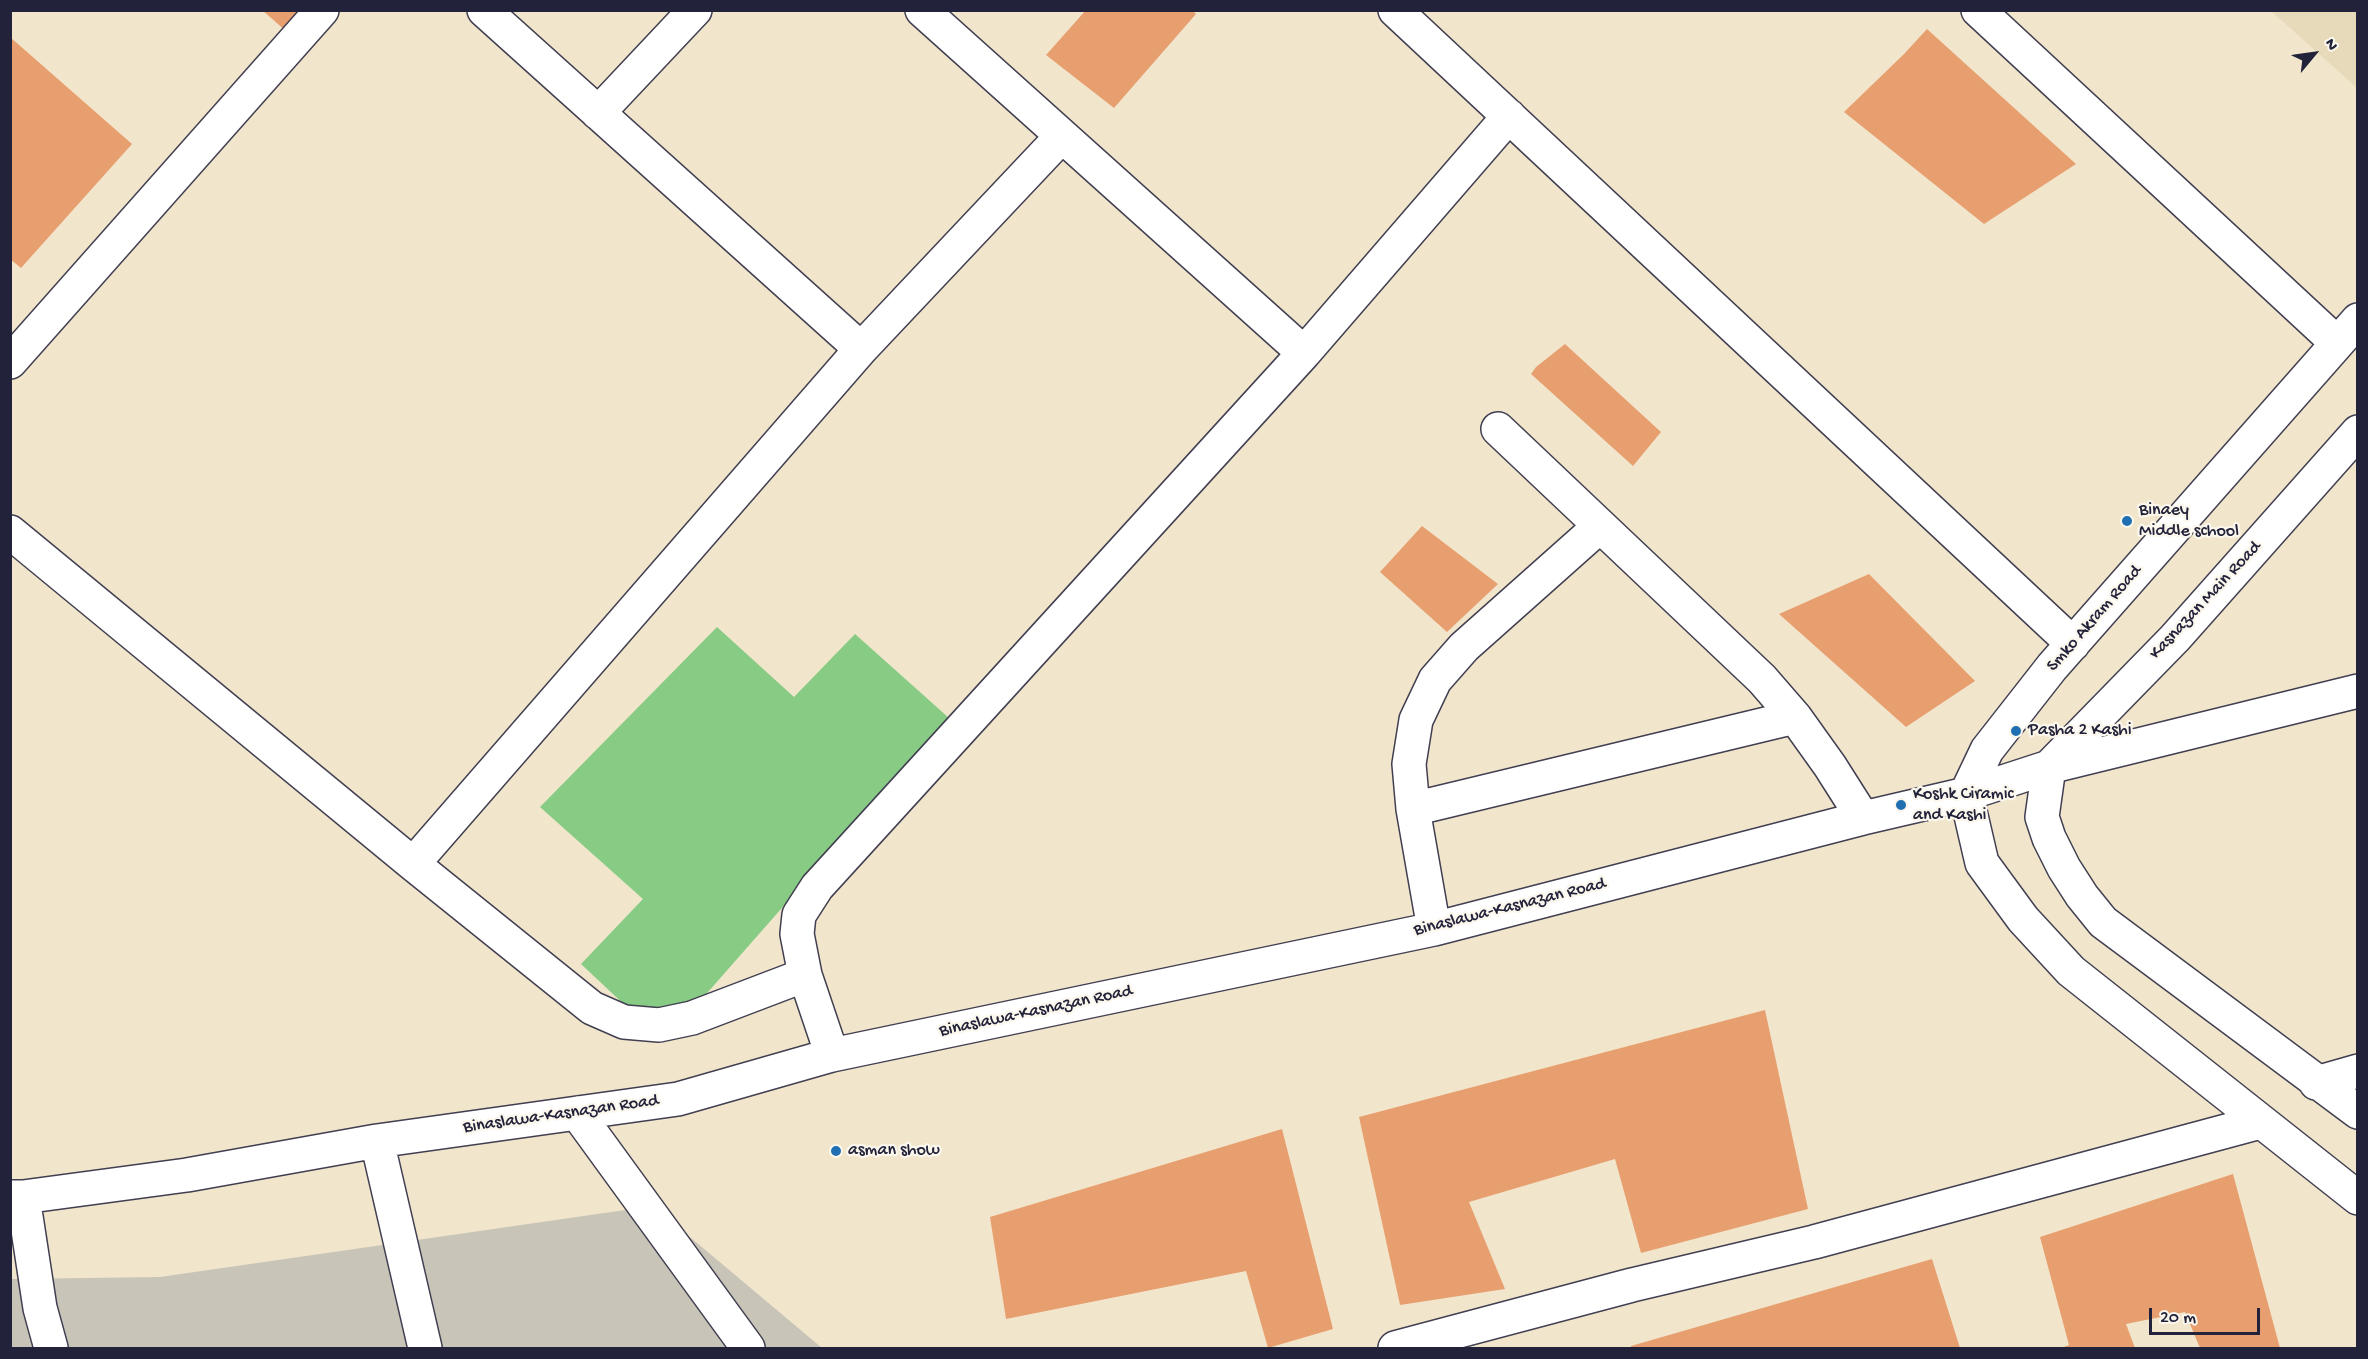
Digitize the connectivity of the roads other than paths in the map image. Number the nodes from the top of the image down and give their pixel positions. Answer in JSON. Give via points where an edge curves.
{"nodes":[{"id":1,"x":322,"y":10,"type":"edge"},
{"id":2,"x":484,"y":10,"type":"edge"},
{"id":3,"x":695,"y":10,"type":"edge"},
{"id":4,"x":922,"y":10,"type":"edge"},
{"id":5,"x":1395,"y":10,"type":"edge"},
{"id":6,"x":1978,"y":10,"type":"edge"},
{"id":7,"x":598,"y":113,"type":"junction"},
{"id":8,"x":1509,"y":116,"type":"junction"},
{"id":9,"x":1061,"y":137,"type":"junction"},
{"id":10,"x":2347,"y":332,"type":"edge"},
{"id":11,"x":861,"y":349,"type":"junction"},
{"id":12,"x":1304,"y":353,"type":"junction"},
{"id":13,"x":10,"y":362,"type":"edge"},
{"id":14,"x":1498,"y":429,"type":"dead end"},
{"id":15,"x":2358,"y":432,"type":"edge"},
{"id":16,"x":1600,"y":526,"type":"junction"},
{"id":17,"x":10,"y":532,"type":"edge"},
{"id":18,"x":2073,"y":644,"type":"junction"},
{"id":19,"x":2358,"y":691,"type":"edge"},
{"id":20,"x":1795,"y":717,"type":"junction"},
{"id":21,"x":2049,"y":767,"type":"junction"},
{"id":22,"x":1966,"y":794,"type":"junction"},
{"id":23,"x":1413,"y":808,"type":"junction"},
{"id":24,"x":1863,"y":818,"type":"junction"},
{"id":25,"x":413,"y":864,"type":"junction"},
{"id":26,"x":1434,"y":928,"type":"junction"},
{"id":27,"x":805,"y":975,"type":"junction"},
{"id":28,"x":832,"y":1055,"type":"junction"},
{"id":29,"x":2358,"y":1071,"type":"edge"},
{"id":30,"x":2316,"y":1083,"type":"junction"},
{"id":31,"x":2358,"y":1112,"type":"edge"},
{"id":32,"x":577,"y":1113,"type":"junction"},
{"id":33,"x":2260,"y":1122,"type":"junction"},
{"id":34,"x":377,"y":1141,"type":"junction"},
{"id":35,"x":17,"y":1197,"type":"edge"},
{"id":36,"x":2358,"y":1198,"type":"edge"},
{"id":37,"x":51,"y":1348,"type":"edge"},
{"id":38,"x":425,"y":1348,"type":"edge"},
{"id":39,"x":748,"y":1348,"type":"edge"},
{"id":40,"x":1395,"y":1348,"type":"edge"}],
"edges":[{"from":1,"to":13,"type":"street"},
{"from":2,"to":7,"type":"street"},
{"from":3,"to":7,"type":"street"},
{"from":4,"to":9,"type":"street"},
{"from":5,"to":8,"type":"street"},
{"from":6,"to":10,"type":"street"},
{"from":7,"to":11,"type":"street"},
{"from":8,"to":12,"type":"street"},
{"from":8,"to":18,"type":"street"},
{"from":9,"to":11,"type":"street"},
{"from":9,"to":12,"type":"street"},
{"from":10,"to":18,"type":"street","name":"Smko Akram Road"},
{"from":11,"to":25,"type":"street"},
{"from":12,"to":27,"type":"street","via":[[817,887],[800,915],[797,934]]},
{"from":14,"to":16,"type":"street"},
{"from":15,"to":21,"type":"street","name":"Kasnazan Main Road","via":[[2175,638]]},
{"from":16,"to":20,"type":"street","via":[[1762,679]]},
{"from":16,"to":23,"type":"street","via":[[1464,647],[1435,680],[1416,720],[1410,753]]},
{"from":17,"to":25,"type":"street"},
{"from":18,"to":22,"type":"street","name":"Smko Akram Road","via":[[1987,750]]},
{"from":19,"to":21,"type":"street","name":"Binaslawa-Kasnazan Road"},
{"from":20,"to":23,"type":"street"},
{"from":20,"to":24,"type":"street"},
{"from":21,"to":22,"type":"street","name":"Binaslawa-Kasnazan Road"},
{"from":21,"to":30,"type":"street","via":[[2043,817],[2049,838],[2082,896],[2103,922]]},
{"from":22,"to":24,"type":"street","name":"Binaslawa-Kasnazan Road"},
{"from":22,"to":33,"type":"street","via":[[1982,863],[2023,919],[2071,971]]},
{"from":23,"to":26,"type":"street"},
{"from":24,"to":26,"type":"street","name":"Binaslawa-Kasnazan Road"},
{"from":25,"to":27,"type":"street","via":[[592,1008],[624,1022],[659,1026],[692,1018]]},
{"from":26,"to":28,"type":"street","name":"Binaslawa-Kasnazan Road"},
{"from":27,"to":28,"type":"street"},
{"from":28,"to":32,"type":"street","name":"Binaslawa-Kasnazan Road","via":[[678,1099]]},
{"from":29,"to":30,"type":"street"},
{"from":30,"to":31,"type":"street"},
{"from":32,"to":34,"type":"street","name":"Binaslawa-Kasnazan Road"},
{"from":32,"to":39,"type":"street"},
{"from":33,"to":36,"type":"street"},
{"from":33,"to":40,"type":"street","via":[[1814,1242]]},
{"from":34,"to":35,"type":"street","name":"Binaslawa-Kasnazan Road","via":[[187,1175]]},
{"from":34,"to":38,"type":"street"},
{"from":35,"to":37,"type":"street"}]}
